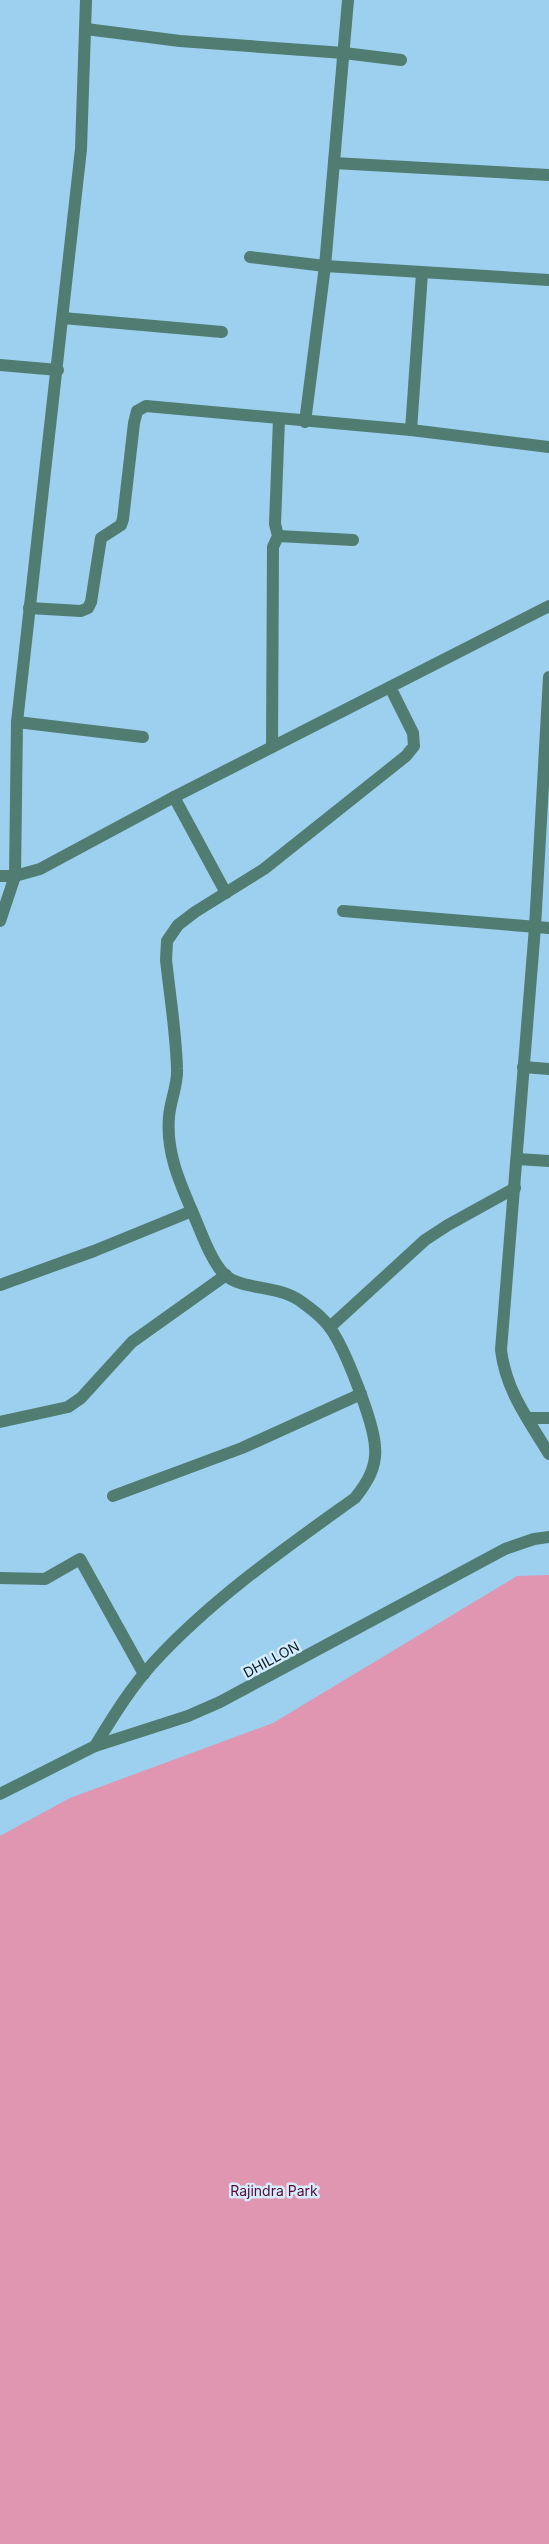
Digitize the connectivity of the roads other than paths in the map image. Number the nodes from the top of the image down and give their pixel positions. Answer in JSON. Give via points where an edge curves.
{"nodes":[{"id":1,"x":86,"y":0,"type":"edge"},
{"id":2,"x":348,"y":0,"type":"edge"},
{"id":3,"x":86,"y":29,"type":"junction"},
{"id":4,"x":344,"y":53,"type":"junction"},
{"id":5,"x":401,"y":60,"type":"dead end"},
{"id":6,"x":334,"y":163,"type":"junction"},
{"id":7,"x":549,"y":175,"type":"edge"},
{"id":8,"x":250,"y":257,"type":"dead end"},
{"id":9,"x":325,"y":266,"type":"junction"},
{"id":10,"x":422,"y":272,"type":"junction"},
{"id":11,"x":549,"y":280,"type":"edge"},
{"id":12,"x":63,"y":318,"type":"junction"},
{"id":13,"x":222,"y":332,"type":"dead end"},
{"id":14,"x":0,"y":365,"type":"edge"},
{"id":15,"x":58,"y":370,"type":"junction"},
{"id":16,"x":279,"y":418,"type":"junction"},
{"id":17,"x":305,"y":422,"type":"junction"},
{"id":18,"x":411,"y":430,"type":"junction"},
{"id":19,"x":549,"y":447,"type":"edge"},
{"id":20,"x":278,"y":536,"type":"junction"},
{"id":21,"x":353,"y":540,"type":"dead end"},
{"id":22,"x":549,"y":606,"type":"edge"},
{"id":23,"x":29,"y":608,"type":"junction"},
{"id":24,"x":549,"y":677,"type":"edge"},
{"id":25,"x":390,"y":687,"type":"junction"},
{"id":26,"x":17,"y":722,"type":"junction"},
{"id":27,"x":143,"y":736,"type":"dead end"},
{"id":28,"x":272,"y":747,"type":"junction"},
{"id":29,"x":547,"y":758,"type":"edge"},
{"id":30,"x":174,"y":797,"type":"junction"},
{"id":31,"x":0,"y":876,"type":"edge"},
{"id":32,"x":15,"y":876,"type":"junction"},
{"id":33,"x":226,"y":894,"type":"junction"},
{"id":34,"x":343,"y":911,"type":"dead end"},
{"id":35,"x":0,"y":921,"type":"edge"},
{"id":36,"x":535,"y":927,"type":"junction"},
{"id":37,"x":549,"y":928,"type":"edge"},
{"id":38,"x":523,"y":1067,"type":"junction"},
{"id":39,"x":549,"y":1069,"type":"edge"},
{"id":40,"x":517,"y":1159,"type":"junction"},
{"id":41,"x":549,"y":1161,"type":"edge"},
{"id":42,"x":516,"y":1188,"type":"junction"},
{"id":43,"x":192,"y":1211,"type":"junction"},
{"id":44,"x":226,"y":1275,"type":"junction"},
{"id":45,"x":0,"y":1285,"type":"edge"},
{"id":46,"x":330,"y":1327,"type":"junction"},
{"id":47,"x":361,"y":1394,"type":"junction"},
{"id":48,"x":528,"y":1418,"type":"junction"},
{"id":49,"x":549,"y":1418,"type":"edge"},
{"id":50,"x":0,"y":1422,"type":"edge"},
{"id":51,"x":549,"y":1454,"type":"edge"},
{"id":52,"x":113,"y":1496,"type":"dead end"},
{"id":53,"x":549,"y":1536,"type":"edge"},
{"id":54,"x":0,"y":1578,"type":"edge"},
{"id":55,"x":144,"y":1674,"type":"junction"},
{"id":56,"x":95,"y":1746,"type":"junction"},
{"id":57,"x":0,"y":1794,"type":"edge"}],
"edges":[{"from":1,"to":3,"type":"street"},
{"from":2,"to":4,"type":"street"},
{"from":3,"to":4,"type":"street","via":[[256,48]]},
{"from":3,"to":12,"type":"street","via":[[81,149]]},
{"from":4,"to":5,"type":"street"},
{"from":4,"to":6,"type":"street"},
{"from":6,"to":7,"type":"street"},
{"from":6,"to":9,"type":"street"},
{"from":8,"to":9,"type":"street"},
{"from":9,"to":10,"type":"street"},
{"from":9,"to":17,"type":"street"},
{"from":10,"to":11,"type":"street"},
{"from":10,"to":18,"type":"street"},
{"from":12,"to":13,"type":"street"},
{"from":12,"to":15,"type":"street"},
{"from":14,"to":15,"type":"street"},
{"from":15,"to":23,"type":"street"},
{"from":16,"to":17,"type":"street"},
{"from":16,"to":20,"type":"street"},
{"from":16,"to":23,"type":"street","via":[[146,406],[137,411],[124,519],[121,525],[101,538],[88,608],[81,611]]},
{"from":17,"to":18,"type":"street"},
{"from":18,"to":19,"type":"street"},
{"from":20,"to":21,"type":"street"},
{"from":20,"to":28,"type":"street","via":[[273,547]]},
{"from":22,"to":25,"type":"street"},
{"from":23,"to":26,"type":"street"},
{"from":24,"to":29,"type":"street"},
{"from":25,"to":28,"type":"street"},
{"from":25,"to":33,"type":"street","via":[[412,733],[414,746],[406,756],[264,869]]},
{"from":26,"to":27,"type":"street"},
{"from":26,"to":32,"type":"street"},
{"from":28,"to":30,"type":"street"},
{"from":29,"to":36,"type":"street"},
{"from":30,"to":32,"type":"street","via":[[40,869]]},
{"from":30,"to":33,"type":"street"},
{"from":31,"to":32,"type":"street"},
{"from":32,"to":35,"type":"street"},
{"from":33,"to":43,"type":"street","via":[[178,925],[167,942],[177,1072],[169,1139],[172,1161]]},
{"from":34,"to":36,"type":"street"},
{"from":36,"to":37,"type":"street"},
{"from":36,"to":38,"type":"street"},
{"from":38,"to":39,"type":"street"},
{"from":38,"to":40,"type":"street"},
{"from":40,"to":41,"type":"street"},
{"from":40,"to":42,"type":"street"},
{"from":42,"to":46,"type":"street","via":[[425,1240]]},
{"from":42,"to":48,"type":"street","via":[[501,1350],[510,1390]]},
{"from":43,"to":44,"type":"street","via":[[217,1265]]},
{"from":43,"to":45,"type":"street"},
{"from":44,"to":46,"type":"street","via":[[240,1283],[280,1290],[298,1300]]},
{"from":44,"to":50,"type":"street","via":[[132,1342],[82,1398],[47,1412]]},
{"from":46,"to":47,"type":"street"},
{"from":47,"to":52,"type":"street","via":[[242,1448]]},
{"from":47,"to":55,"type":"street","via":[[375,1447],[373,1469],[366,1484],[354,1498],[228,1591]]},
{"from":48,"to":49,"type":"street"},
{"from":48,"to":51,"type":"street"},
{"from":53,"to":56,"type":"street","name":"DHILLON","via":[[505,1548],[220,1702],[188,1716]]},
{"from":54,"to":55,"type":"street","via":[[45,1579],[80,1559]]},
{"from":55,"to":56,"type":"street"},
{"from":56,"to":57,"type":"street","name":"DHILLON"}]}
